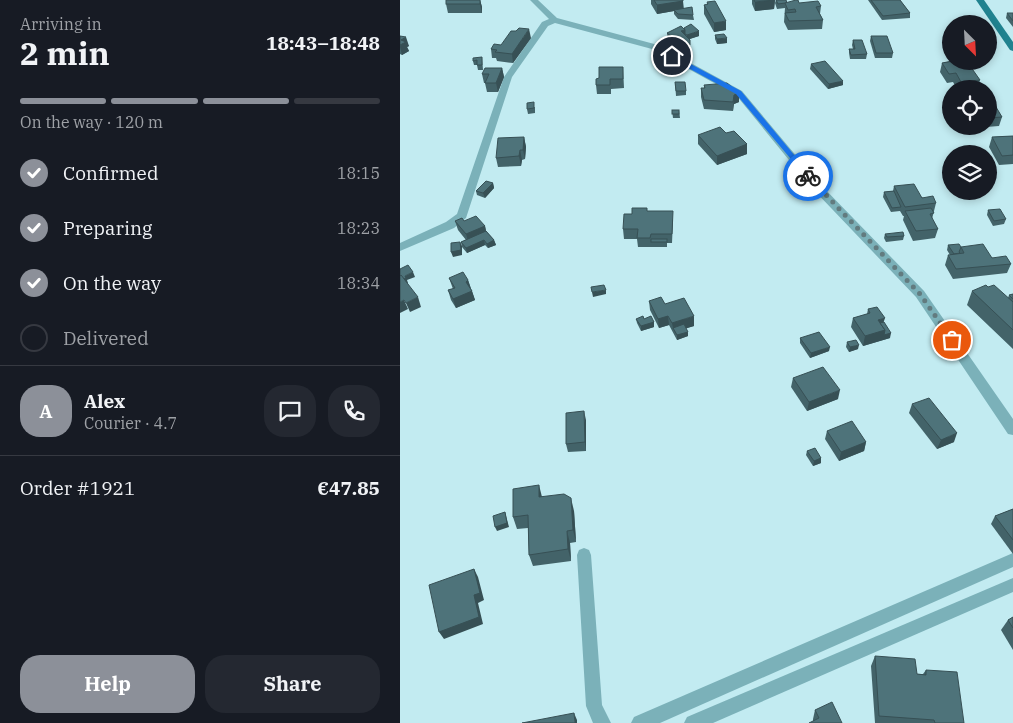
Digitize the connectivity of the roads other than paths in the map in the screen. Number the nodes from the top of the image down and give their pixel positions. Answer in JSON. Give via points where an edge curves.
{"nodes":[{"id":1,"x":534,"y":0,"type":"edge"},
{"id":2,"x":980,"y":0,"type":"edge"},
{"id":3,"x":554,"y":20,"type":"junction"},
{"id":4,"x":1013,"y":48,"type":"edge"},
{"id":5,"x":400,"y":247,"type":"edge"},
{"id":6,"x":1013,"y":430,"type":"edge"},
{"id":7,"x":584,"y":555,"type":"dead end"},
{"id":8,"x":1013,"y":560,"type":"edge"},
{"id":9,"x":1013,"y":586,"type":"edge"},
{"id":10,"x":602,"y":723,"type":"edge"},
{"id":11,"x":640,"y":723,"type":"edge"},
{"id":12,"x":693,"y":723,"type":"edge"}],
"edges":[{"from":1,"to":3,"type":"street"},
{"from":2,"to":4,"type":"main road"},
{"from":3,"to":5,"type":"street","via":[[545,24],[508,77],[462,216]]},
{"from":3,"to":6,"type":"street","via":[[655,47],[738,93],[816,185],[920,294]]},
{"from":7,"to":10,"type":"street","via":[[594,706]]},
{"from":8,"to":11,"type":"street"},
{"from":9,"to":12,"type":"street"}]}
